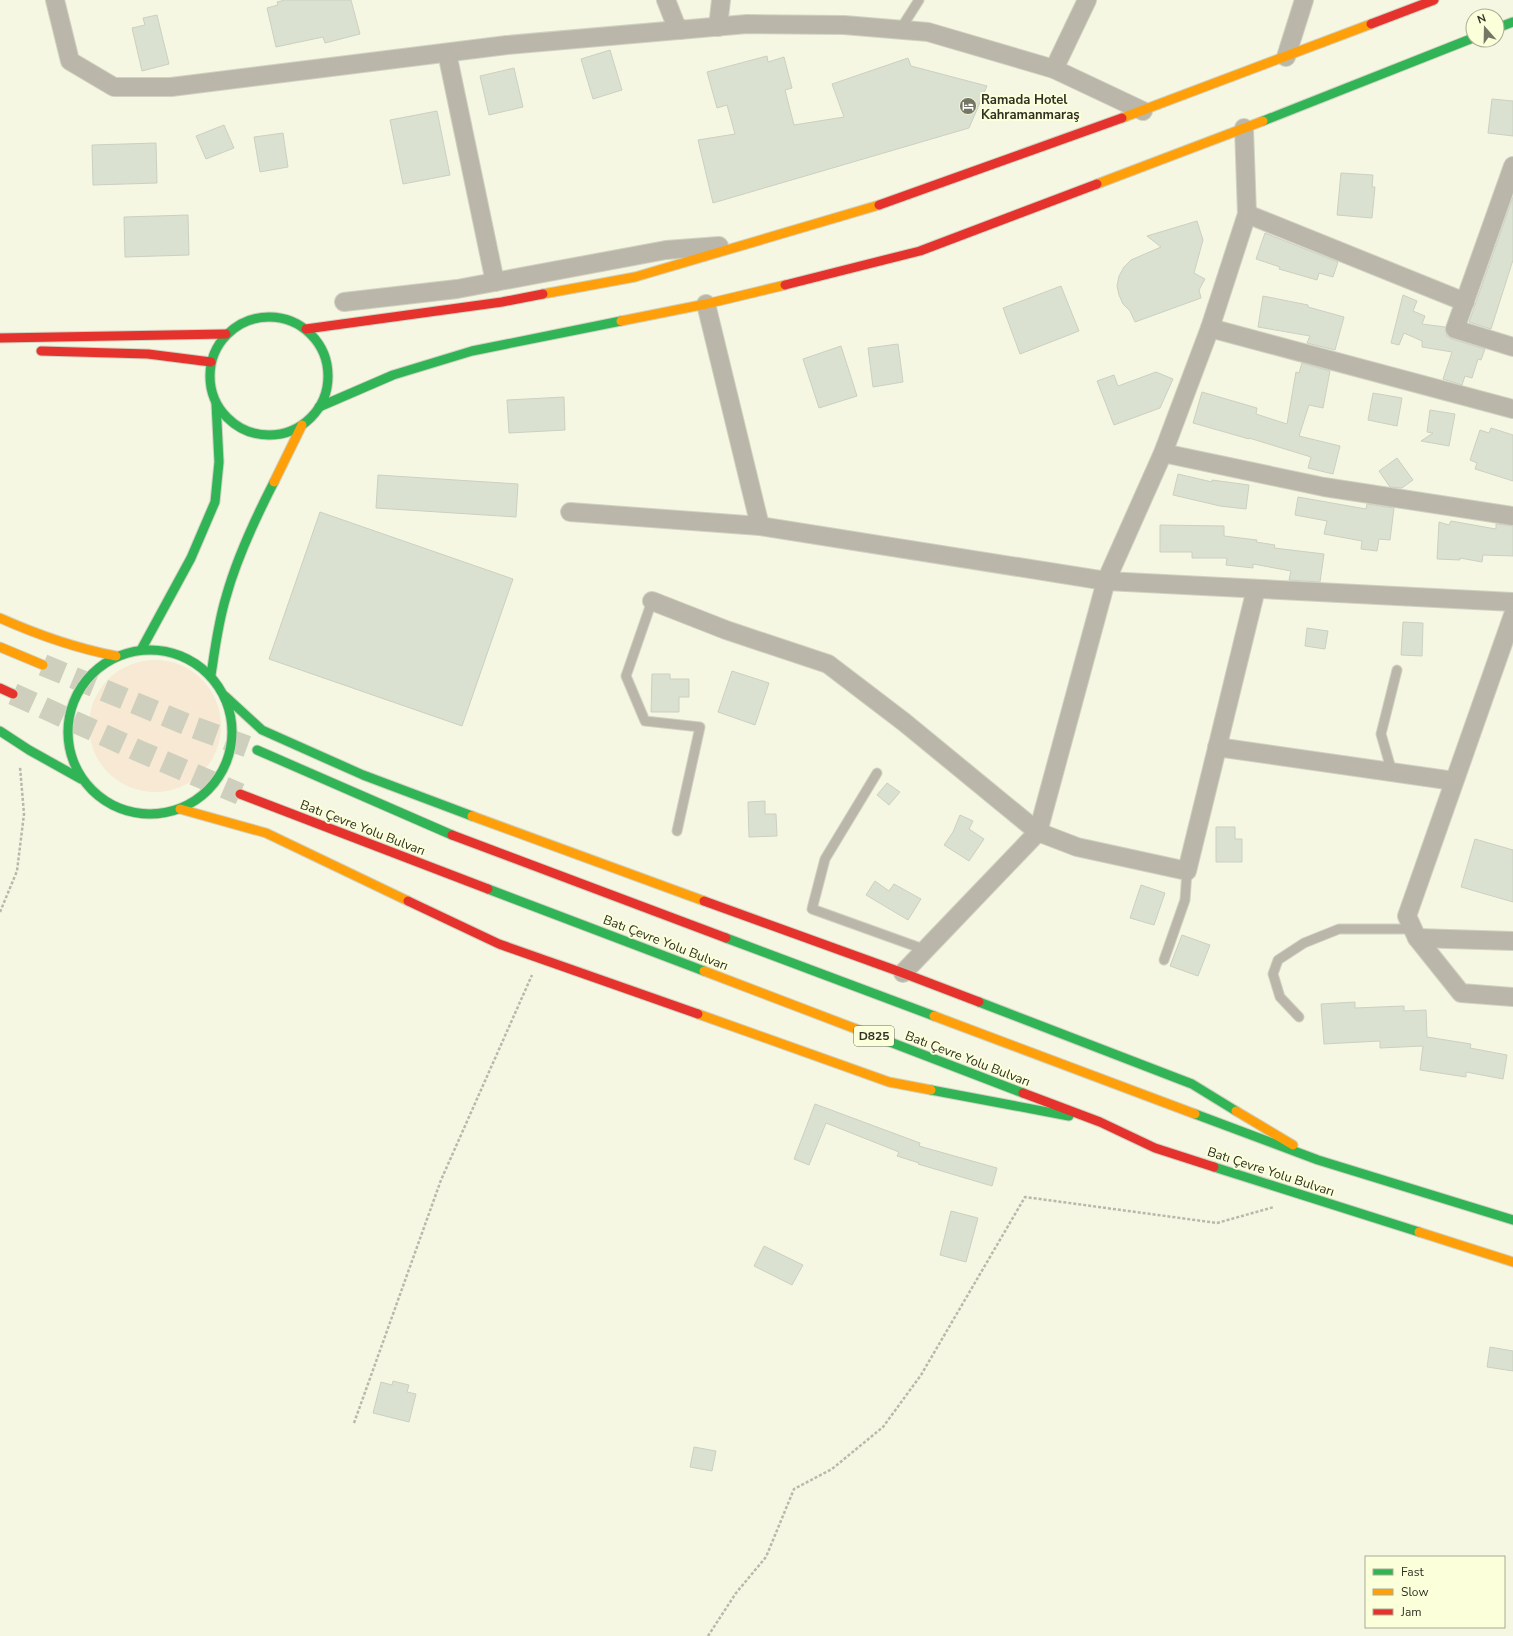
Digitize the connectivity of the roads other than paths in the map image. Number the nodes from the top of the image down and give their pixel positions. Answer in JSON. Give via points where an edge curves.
{"nodes":[{"id":1,"x":55,"y":0,"type":"edge"},
{"id":2,"x":666,"y":0,"type":"edge"},
{"id":3,"x":721,"y":0,"type":"edge"},
{"id":4,"x":918,"y":0,"type":"edge"},
{"id":5,"x":1087,"y":0,"type":"edge"},
{"id":6,"x":1304,"y":0,"type":"edge"},
{"id":7,"x":1434,"y":0,"type":"edge"},
{"id":8,"x":718,"y":27,"type":"junction"},
{"id":9,"x":680,"y":30,"type":"junction"},
{"id":10,"x":900,"y":30,"type":"junction"},
{"id":11,"x":1465,"y":41,"type":"edge"},
{"id":12,"x":447,"y":53,"type":"junction"},
{"id":13,"x":1286,"y":56,"type":"junction"},
{"id":14,"x":1054,"y":69,"type":"junction"},
{"id":15,"x":1143,"y":111,"type":"junction"},
{"id":16,"x":1244,"y":128,"type":"junction"},
{"id":17,"x":1513,"y":166,"type":"edge"},
{"id":18,"x":1247,"y":214,"type":"junction"},
{"id":19,"x":748,"y":244,"type":"junction"},
{"id":20,"x":495,"y":282,"type":"junction"},
{"id":21,"x":344,"y":302,"type":"dead end"},
{"id":22,"x":1465,"y":302,"type":"junction"},
{"id":23,"x":706,"y":304,"type":"junction"},
{"id":24,"x":1210,"y":328,"type":"junction"},
{"id":25,"x":306,"y":329,"type":"junction"},
{"id":26,"x":226,"y":334,"type":"junction"},
{"id":27,"x":0,"y":338,"type":"edge"},
{"id":28,"x":1513,"y":347,"type":"edge"},
{"id":29,"x":31,"y":351,"type":"dead end"},
{"id":30,"x":211,"y":362,"type":"junction"},
{"id":31,"x":216,"y":403,"type":"junction"},
{"id":32,"x":320,"y":407,"type":"junction"},
{"id":33,"x":1513,"y":410,"type":"edge"},
{"id":34,"x":302,"y":425,"type":"junction"},
{"id":35,"x":1163,"y":453,"type":"junction"},
{"id":36,"x":570,"y":512,"type":"dead end"},
{"id":37,"x":1513,"y":516,"type":"edge"},
{"id":38,"x":760,"y":526,"type":"junction"},
{"id":39,"x":1106,"y":581,"type":"junction"},
{"id":40,"x":1256,"y":589,"type":"junction"},
{"id":41,"x":652,"y":601,"type":"joint"},
{"id":42,"x":1513,"y":602,"type":"edge"},
{"id":43,"x":1513,"y":615,"type":"edge"},
{"id":44,"x":0,"y":618,"type":"edge"},
{"id":45,"x":0,"y":647,"type":"edge"},
{"id":46,"x":141,"y":650,"type":"junction"},
{"id":47,"x":116,"y":656,"type":"junction"},
{"id":48,"x":43,"y":665,"type":"tunnel mouth"},
{"id":49,"x":1397,"y":670,"type":"dead end"},
{"id":50,"x":211,"y":675,"type":"junction"},
{"id":51,"x":0,"y":688,"type":"edge"},
{"id":52,"x":13,"y":694,"type":"tunnel mouth"},
{"id":53,"x":225,"y":696,"type":"junction"},
{"id":54,"x":0,"y":731,"type":"edge"},
{"id":55,"x":1217,"y":747,"type":"junction"},
{"id":56,"x":257,"y":750,"type":"tunnel mouth"},
{"id":57,"x":1392,"y":772,"type":"junction"},
{"id":58,"x":877,"y":773,"type":"dead end"},
{"id":59,"x":81,"y":780,"type":"junction"},
{"id":60,"x":1454,"y":781,"type":"junction"},
{"id":61,"x":240,"y":794,"type":"tunnel mouth"},
{"id":62,"x":180,"y":809,"type":"junction"},
{"id":63,"x":677,"y":831,"type":"dead end"},
{"id":64,"x":1038,"y":832,"type":"junction"},
{"id":65,"x":1187,"y":871,"type":"junction"},
{"id":66,"x":1415,"y":934,"type":"junction"},
{"id":67,"x":1513,"y":941,"type":"edge"},
{"id":68,"x":926,"y":950,"type":"junction"},
{"id":69,"x":1164,"y":960,"type":"dead end"},
{"id":70,"x":903,"y":973,"type":"junction"},
{"id":71,"x":1513,"y":997,"type":"edge"},
{"id":72,"x":1299,"y":1017,"type":"dead end"},
{"id":73,"x":1100,"y":1122,"type":"junction"},
{"id":74,"x":1318,"y":1160,"type":"junction"},
{"id":75,"x":1513,"y":1220,"type":"edge"},
{"id":76,"x":1513,"y":1262,"type":"edge"}],
"edges":[{"from":1,"to":12,"type":"street","via":[[70,61],[114,87],[171,87]]},
{"from":2,"to":9,"type":"street"},
{"from":3,"to":8,"type":"street"},
{"from":4,"to":10,"type":"lane"},
{"from":5,"to":14,"type":"street"},
{"from":6,"to":13,"type":"street"},
{"from":7,"to":13,"type":"main road"},
{"from":8,"to":9,"type":"street"},
{"from":8,"to":10,"type":"street","via":[[747,24],[844,25]]},
{"from":9,"to":12,"type":"street","via":[[506,45]]},
{"from":10,"to":14,"type":"street","via":[[928,32]]},
{"from":11,"to":16,"type":"main road"},
{"from":12,"to":20,"type":"street"},
{"from":13,"to":15,"type":"main road"},
{"from":14,"to":15,"type":"street"},
{"from":15,"to":19,"type":"main road","via":[[893,200]]},
{"from":16,"to":18,"type":"street"},
{"from":16,"to":23,"type":"main road","via":[[920,251]]},
{"from":17,"to":22,"type":"street"},
{"from":18,"to":22,"type":"street"},
{"from":18,"to":24,"type":"street"},
{"from":19,"to":20,"type":"street","via":[[666,250]]},
{"from":19,"to":25,"type":"main road","via":[[634,277],[502,302]]},
{"from":20,"to":21,"type":"street"},
{"from":22,"to":28,"type":"street","via":[[1455,329]]},
{"from":23,"to":32,"type":"main road","via":[[472,351],[394,374]]},
{"from":23,"to":38,"type":"street"},
{"from":24,"to":33,"type":"street"},
{"from":24,"to":35,"type":"street"},
{"from":25,"to":26,"type":"main road","via":[[295,322],[271,316],[247,320]]},
{"from":25,"to":32,"type":"main road","via":[[315,337],[326,359],[328,384]]},
{"from":26,"to":27,"type":"main road"},
{"from":26,"to":30,"type":"main road","via":[[218,344]]},
{"from":29,"to":30,"type":"main road","via":[[149,355]]},
{"from":30,"to":31,"type":"main road","via":[[209,380]]},
{"from":31,"to":34,"type":"main road","via":[[232,422],[254,433],[279,434]]},
{"from":31,"to":46,"type":"main road","via":[[219,462],[215,502],[191,558]]},
{"from":32,"to":34,"type":"main road"},
{"from":34,"to":50,"type":"main road","via":[[259,513],[229,587]]},
{"from":35,"to":37,"type":"street","via":[[1324,487]]},
{"from":35,"to":39,"type":"street"},
{"from":36,"to":38,"type":"street"},
{"from":38,"to":39,"type":"street"},
{"from":39,"to":40,"type":"street"},
{"from":39,"to":64,"type":"street"},
{"from":40,"to":42,"type":"street"},
{"from":40,"to":55,"type":"street"},
{"from":41,"to":63,"type":"lane","via":[[626,676],[645,721],[700,727]]},
{"from":41,"to":64,"type":"street","via":[[726,630],[828,664],[904,722]]},
{"from":43,"to":60,"type":"street"},
{"from":44,"to":47,"type":"main road","via":[[82,649]]},
{"from":45,"to":48,"type":"main road"},
{"from":46,"to":47,"type":"main road"},
{"from":46,"to":50,"type":"main road","via":[[173,653],[191,660]]},
{"from":47,"to":59,"type":"main road","via":[[96,669],[80,687],[70,709],[66,734],[70,758]]},
{"from":49,"to":57,"type":"lane","via":[[1381,734]]},
{"from":50,"to":53,"type":"main road"},
{"from":51,"to":52,"type":"main road"},
{"from":53,"to":62,"type":"main road","via":[[232,723],[231,750],[221,775],[203,796]]},
{"from":53,"to":70,"type":"main road","via":[[262,730],[363,775]]},
{"from":54,"to":59,"type":"main road"},
{"from":55,"to":57,"type":"street"},
{"from":55,"to":65,"type":"street"},
{"from":56,"to":74,"type":"main road","name":"Batı Çevre Yolu Bulvarı","via":[[447,833]]},
{"from":57,"to":60,"type":"street"},
{"from":58,"to":68,"type":"lane","via":[[824,859],[812,908]]},
{"from":59,"to":62,"type":"main road","via":[[100,799],[125,811],[153,815]]},
{"from":60,"to":66,"type":"street","via":[[1407,916]]},
{"from":61,"to":73,"type":"main road","name":"Batı Çevre Yolu Bulvarı","number":"D825"},
{"from":62,"to":73,"type":"main road","via":[[266,833],[499,944],[889,1082]]},
{"from":64,"to":65,"type":"street","via":[[1077,847]]},
{"from":64,"to":68,"type":"street"},
{"from":65,"to":69,"type":"lane","via":[[1184,900]]},
{"from":66,"to":67,"type":"street"},
{"from":66,"to":71,"type":"street","via":[[1461,993]]},
{"from":66,"to":72,"type":"lane","via":[[1339,929],[1304,943],[1278,960],[1274,974],[1280,997]]},
{"from":68,"to":70,"type":"street"},
{"from":70,"to":74,"type":"main road","via":[[1192,1084]]},
{"from":73,"to":76,"type":"main road","name":"Batı Çevre Yolu Bulvarı","number":"D825","via":[[1155,1148]]},
{"from":74,"to":75,"type":"main road","name":"Batı Çevre Yolu Bulvarı"}]}
